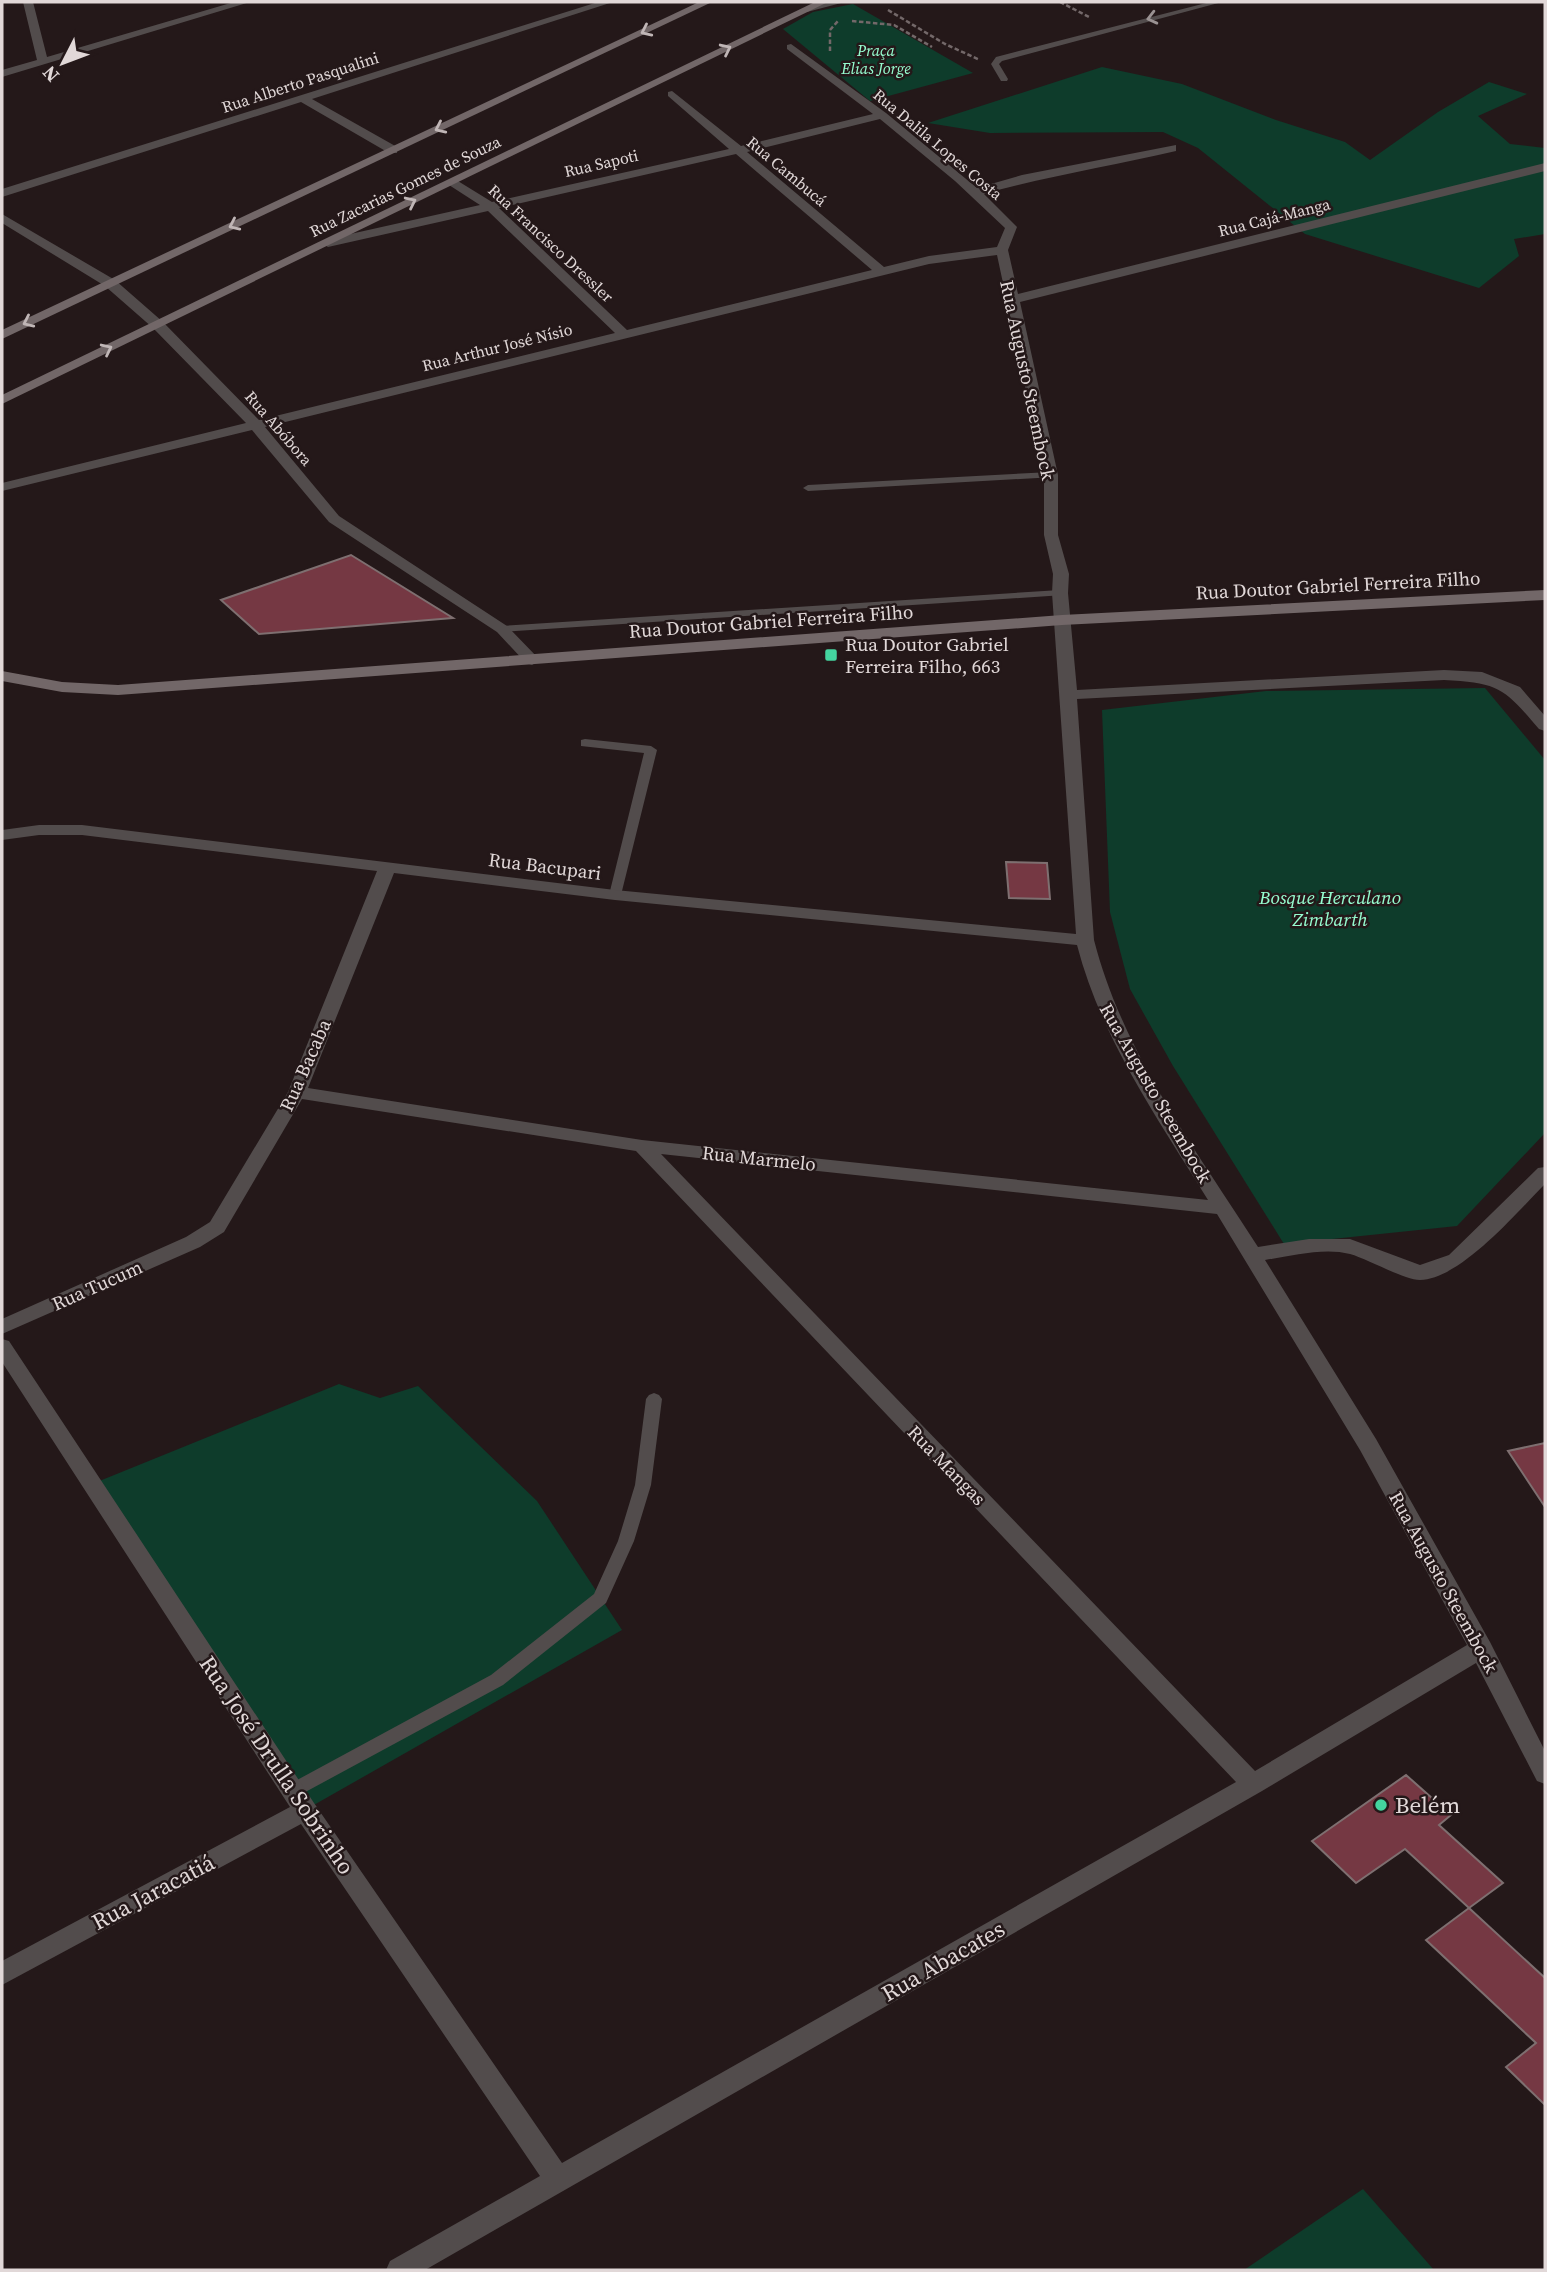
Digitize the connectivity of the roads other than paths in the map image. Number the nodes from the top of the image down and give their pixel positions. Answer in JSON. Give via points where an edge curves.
{"nodes":[{"id":1,"x":28,"y":2,"type":"edge"},
{"id":2,"x":245,"y":2,"type":"edge"},
{"id":3,"x":608,"y":2,"type":"edge"},
{"id":4,"x":708,"y":2,"type":"edge"},
{"id":5,"x":823,"y":2,"type":"edge"},
{"id":6,"x":840,"y":2,"type":"edge"},
{"id":7,"x":1218,"y":2,"type":"edge"},
{"id":8,"x":807,"y":9,"type":"junction"},
{"id":9,"x":791,"y":47,"type":"dead end"},
{"id":10,"x":43,"y":62,"type":"junction"},
{"id":11,"x":2,"y":74,"type":"edge"},
{"id":12,"x":1004,"y":79,"type":"dead end"},
{"id":13,"x":672,"y":94,"type":"dead end"},
{"id":14,"x":302,"y":98,"type":"junction"},
{"id":15,"x":882,"y":115,"type":"junction"},
{"id":16,"x":1172,"y":148,"type":"dead end"},
{"id":17,"x":393,"y":150,"type":"junction"},
{"id":18,"x":739,"y":150,"type":"junction"},
{"id":19,"x":1545,"y":167,"type":"edge"},
{"id":20,"x":453,"y":182,"type":"junction"},
{"id":21,"x":977,"y":192,"type":"junction"},
{"id":22,"x":2,"y":193,"type":"edge"},
{"id":23,"x":490,"y":206,"type":"junction"},
{"id":24,"x":2,"y":218,"type":"edge"},
{"id":25,"x":328,"y":243,"type":"junction"},
{"id":26,"x":1002,"y":250,"type":"junction"},
{"id":27,"x":882,"y":272,"type":"junction"},
{"id":28,"x":110,"y":283,"type":"junction"},
{"id":29,"x":1011,"y":299,"type":"junction"},
{"id":30,"x":158,"y":325,"type":"junction"},
{"id":31,"x":624,"y":334,"type":"junction"},
{"id":32,"x":2,"y":335,"type":"edge"},
{"id":33,"x":2,"y":400,"type":"edge"},
{"id":34,"x":255,"y":424,"type":"junction"},
{"id":35,"x":1051,"y":475,"type":"junction"},
{"id":36,"x":2,"y":487,"type":"edge"},
{"id":37,"x":808,"y":488,"type":"dead end"},
{"id":38,"x":1060,"y":593,"type":"junction"},
{"id":39,"x":1545,"y":595,"type":"edge"},
{"id":40,"x":1062,"y":620,"type":"junction"},
{"id":41,"x":502,"y":629,"type":"junction"},
{"id":42,"x":532,"y":660,"type":"junction"},
{"id":43,"x":2,"y":676,"type":"edge"},
{"id":44,"x":1069,"y":695,"type":"junction"},
{"id":45,"x":1545,"y":726,"type":"edge"},
{"id":46,"x":585,"y":743,"type":"dead end"},
{"id":47,"x":2,"y":835,"type":"edge"},
{"id":48,"x":387,"y":868,"type":"junction"},
{"id":49,"x":615,"y":895,"type":"junction"},
{"id":50,"x":1085,"y":940,"type":"junction"},
{"id":51,"x":297,"y":1092,"type":"junction"},
{"id":52,"x":642,"y":1146,"type":"junction"},
{"id":53,"x":1545,"y":1172,"type":"edge"},
{"id":54,"x":1223,"y":1208,"type":"junction"},
{"id":55,"x":193,"y":1242,"type":"joint"},
{"id":56,"x":1252,"y":1255,"type":"junction"},
{"id":57,"x":2,"y":1327,"type":"edge"},
{"id":58,"x":2,"y":1346,"type":"edge"},
{"id":59,"x":654,"y":1399,"type":"dead end"},
{"id":60,"x":1482,"y":1648,"type":"junction"},
{"id":61,"x":1545,"y":1774,"type":"edge"},
{"id":62,"x":1253,"y":1784,"type":"junction"},
{"id":63,"x":298,"y":1800,"type":"junction"},
{"id":64,"x":2,"y":1974,"type":"edge"},
{"id":65,"x":559,"y":2181,"type":"junction"},
{"id":66,"x":400,"y":2270,"type":"edge"}],
"edges":[{"from":1,"to":10,"type":"street"},
{"from":2,"to":10,"type":"street"},
{"from":3,"to":14,"type":"street","name":"Rua Alberto Pasqualini"},
{"from":4,"to":17,"type":"main road","name":"Rua Zacarias Gomes de Souza","one_way":true},
{"from":5,"to":8,"type":"main road","name":"Rua Zacarias Gomes de Souza"},
{"from":6,"to":8,"type":"street"},
{"from":7,"to":12,"type":"lane","one_way":true,"via":[[1018,52],[995,64]]},
{"from":20,"to":8,"type":"main road","name":"Rua Zacarias Gomes de Souza","one_way":true},
{"from":9,"to":15,"type":"street","name":"Rua Dalila Lopes Costa"},
{"from":10,"to":11,"type":"street"},
{"from":13,"to":18,"type":"street","name":"Rua Cambucá"},
{"from":14,"to":17,"type":"street"},
{"from":14,"to":22,"type":"street","name":"Rua Alberto Pasqualini"},
{"from":15,"to":18,"type":"street","name":"Rua Sapoti"},
{"from":15,"to":21,"type":"street","name":"Rua Dalila Lopes Costa"},
{"from":16,"to":21,"type":"street"},
{"from":17,"to":28,"type":"main road","name":"Rua Zacarias Gomes de Souza","one_way":true},
{"from":18,"to":23,"type":"street","name":"Rua Sapoti"},
{"from":18,"to":27,"type":"street","name":"Rua Cambucá"},
{"from":19,"to":29,"type":"street","name":"Rua Cajá-Manga"},
{"from":20,"to":23,"type":"street","name":"Rua Francisco Dressler"},
{"from":25,"to":20,"type":"main road","name":"Rua Zacarias Gomes de Souza","one_way":true},
{"from":21,"to":26,"type":"street","name":"Rua Dalila Lopes Costa","via":[[1011,228]]},
{"from":23,"to":25,"type":"street","name":"Rua Sapoti"},
{"from":23,"to":31,"type":"street","name":"Rua Francisco Dressler"},
{"from":24,"to":28,"type":"street","name":"Rua Abóbora"},
{"from":25,"to":30,"type":"main road","name":"Rua Zacarias Gomes de Souza"},
{"from":26,"to":27,"type":"street","name":"Rua Arthur José Nísio"},
{"from":26,"to":29,"type":"street","name":"Rua Augusto Steembock"},
{"from":27,"to":31,"type":"street","name":"Rua Arthur José Nísio"},
{"from":28,"to":30,"type":"street","name":"Rua Abóbora"},
{"from":28,"to":32,"type":"main road","name":"Rua Zacarias Gomes de Souza","one_way":true},
{"from":29,"to":35,"type":"street","name":"Rua Augusto Steembock"},
{"from":33,"to":30,"type":"main road","name":"Rua Zacarias Gomes de Souza","one_way":true},
{"from":30,"to":34,"type":"street","name":"Rua Abóbora"},
{"from":31,"to":34,"type":"street","name":"Rua Arthur José Nísio"},
{"from":34,"to":36,"type":"street","name":"Rua Arthur José Nísio"},
{"from":34,"to":41,"type":"street","name":"Rua Abóbora","via":[[334,519]]},
{"from":35,"to":37,"type":"lane"},
{"from":35,"to":38,"type":"street","name":"Rua Augusto Steembock","via":[[1051,536],[1061,575]]},
{"from":38,"to":40,"type":"street","name":"Rua Augusto Steembock"},
{"from":38,"to":41,"type":"lane"},
{"from":39,"to":40,"type":"main road","name":"Rua Doutor Gabriel Ferreira Filho"},
{"from":40,"to":42,"type":"main road","name":"Rua Doutor Gabriel Ferreira Filho"},
{"from":40,"to":44,"type":"street","name":"Rua Augusto Steembock"},
{"from":41,"to":42,"type":"street","name":"Rua Abóbora"},
{"from":42,"to":43,"type":"main road","name":"Rua Doutor Gabriel Ferreira Filho","via":[[118,690],[62,687]]},
{"from":44,"to":45,"type":"street","via":[[1444,675],[1482,677],[1514,690]]},
{"from":44,"to":50,"type":"street","name":"Rua Augusto Steembock"},
{"from":46,"to":49,"type":"lane","via":[[651,750]]},
{"from":47,"to":48,"type":"street","name":"Rua Bacupari","via":[[82,830]]},
{"from":48,"to":49,"type":"street","name":"Rua Bacupari"},
{"from":48,"to":51,"type":"street","name":"Rua Bacaba"},
{"from":49,"to":50,"type":"street","name":"Rua Bacupari"},
{"from":50,"to":54,"type":"street","name":"Rua Augusto Steembock","via":[[1093,979],[1117,1030]]},
{"from":51,"to":52,"type":"street","name":"Rua Marmelo"},
{"from":51,"to":55,"type":"street","name":"Rua Bacaba","via":[[217,1227]]},
{"from":52,"to":54,"type":"street","name":"Rua Marmelo"},
{"from":52,"to":62,"type":"street","name":"Rua Mangas"},
{"from":53,"to":56,"type":"street","via":[[1457,1260],[1420,1273],[1350,1245]]},
{"from":54,"to":56,"type":"street","name":"Rua Augusto Steembock"},
{"from":55,"to":57,"type":"street","name":"Rua Tucum"},
{"from":56,"to":60,"type":"street","name":"Rua Augusto Steembock","via":[[1343,1402]]},
{"from":58,"to":63,"type":"street","name":"Rua José Drulla Sobrinho"},
{"from":59,"to":63,"type":"lane","via":[[643,1485],[626,1541],[600,1598],[497,1680]]},
{"from":60,"to":61,"type":"street","name":"Rua Augusto Steembock"},
{"from":60,"to":62,"type":"street","name":"Rua Abacates"},
{"from":62,"to":65,"type":"street","name":"Rua Abacates"},
{"from":63,"to":64,"type":"street","name":"Rua Jaracatiá"},
{"from":63,"to":65,"type":"street","name":"Rua José Drulla Sobrinho"},
{"from":65,"to":66,"type":"street","name":"Rua Abacates"}]}
